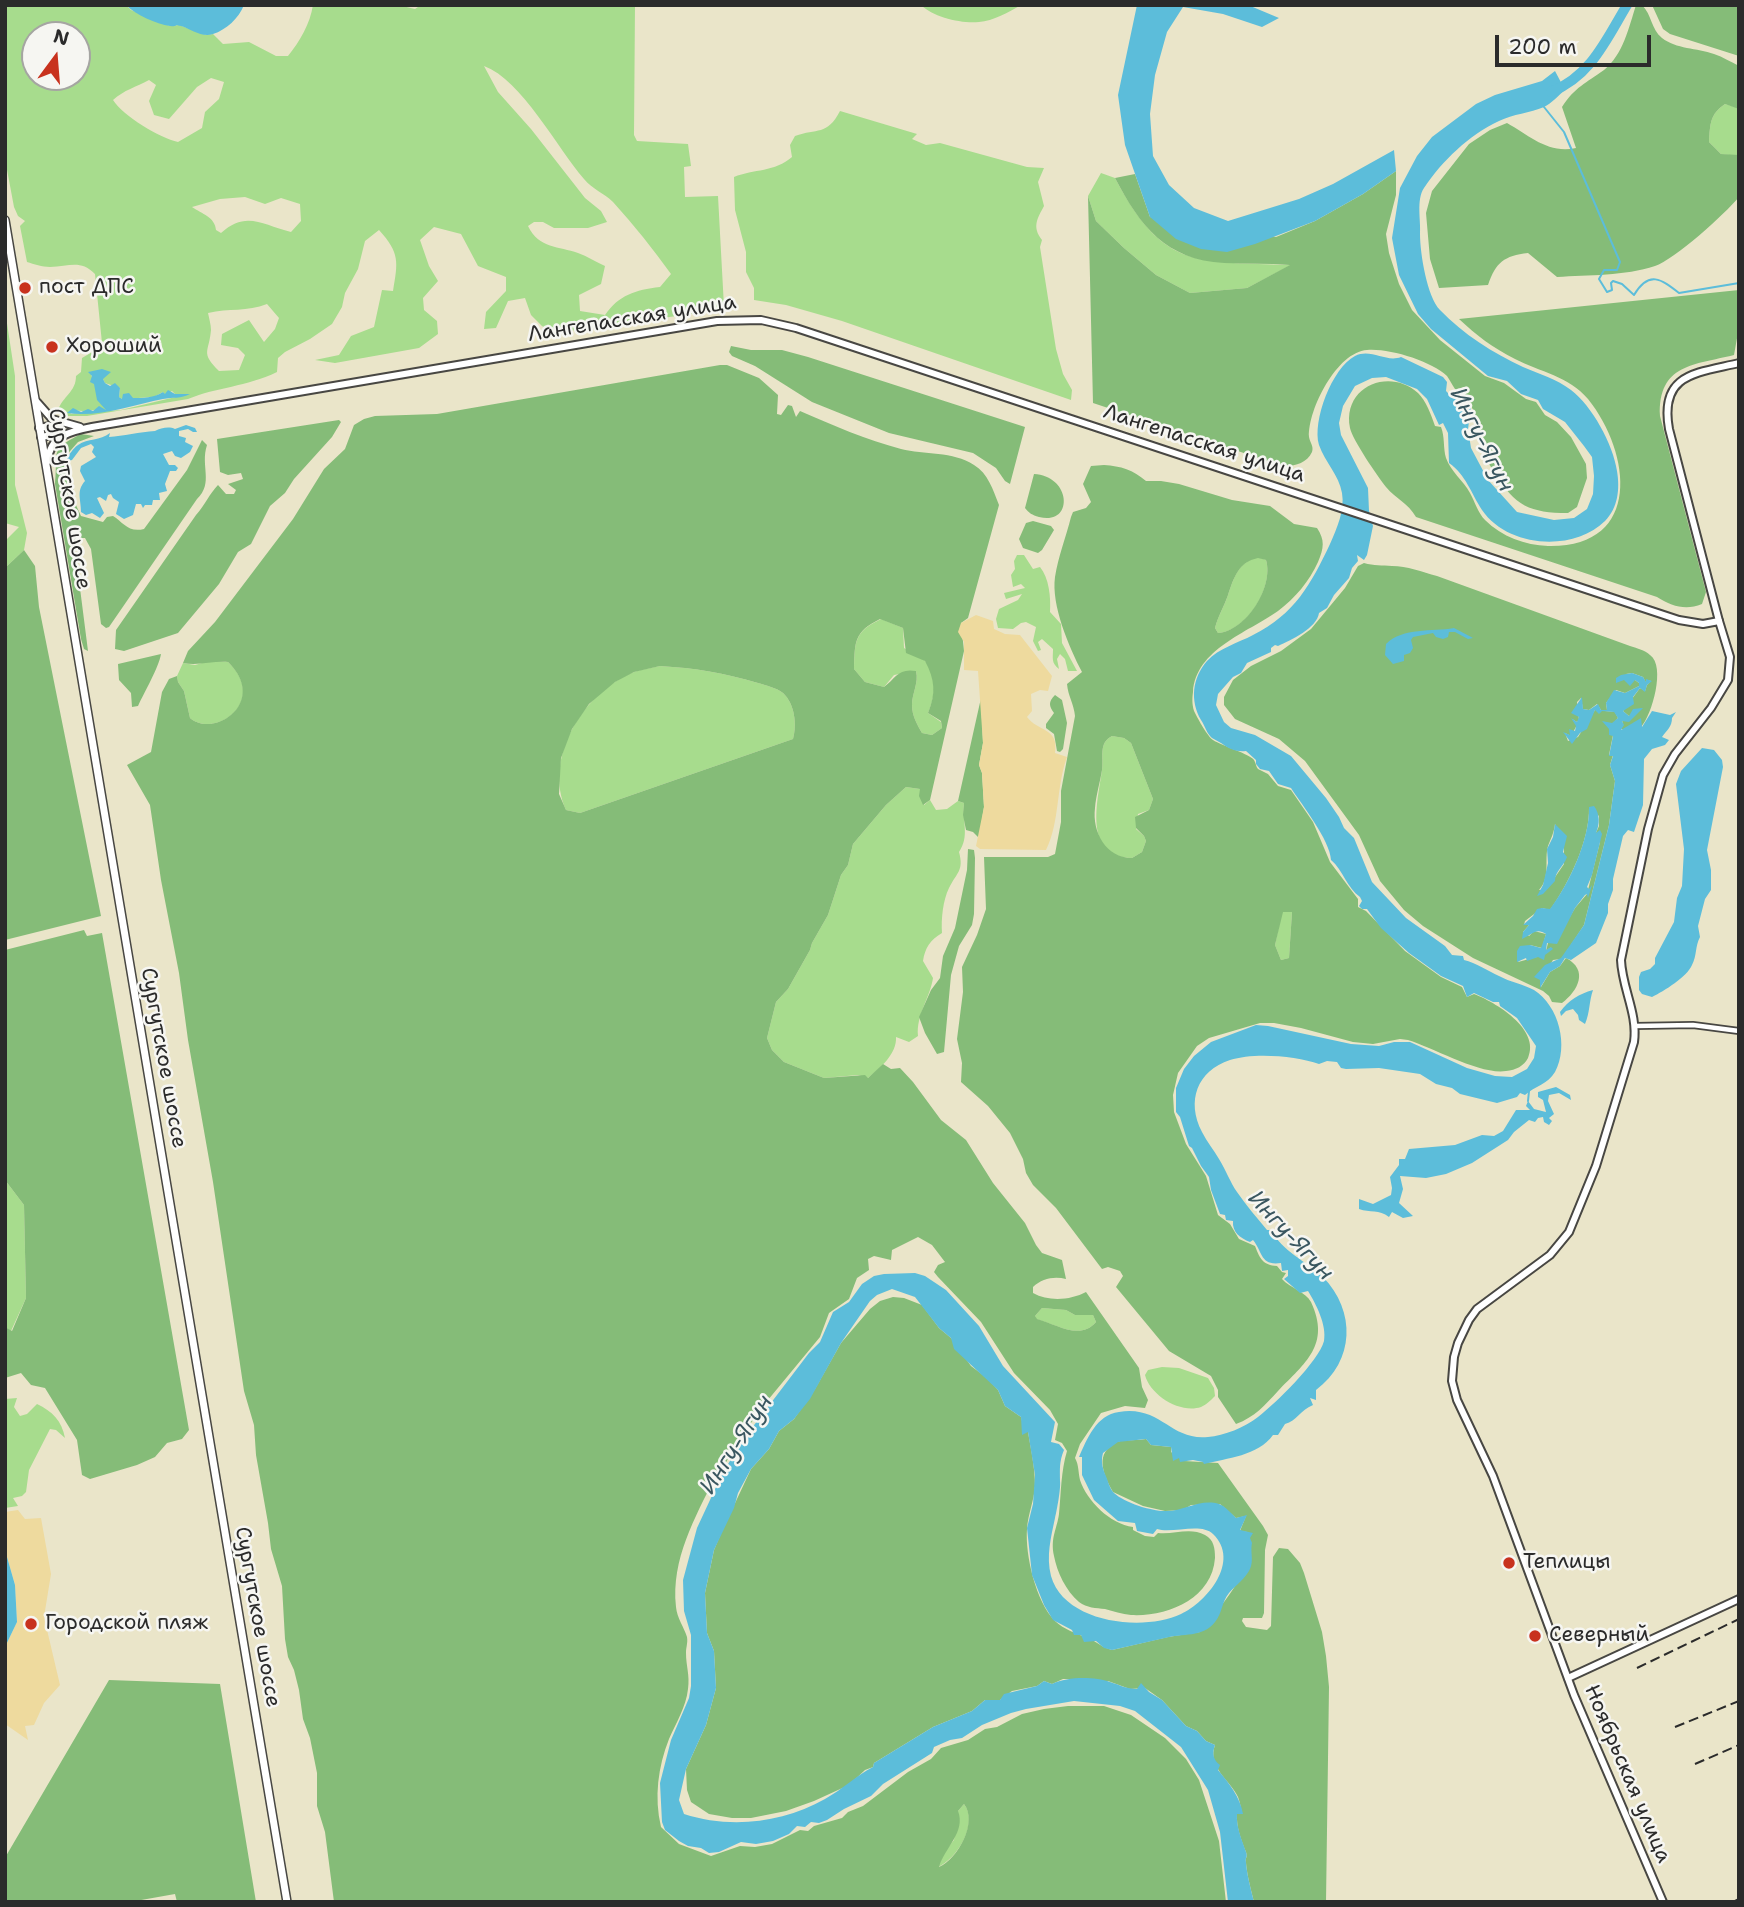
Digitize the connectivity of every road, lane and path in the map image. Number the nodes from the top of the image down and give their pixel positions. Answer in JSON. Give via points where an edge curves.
{"nodes":[{"id":1,"x":5,"y":220,"type":"edge"},
{"id":2,"x":1739,"y":363,"type":"edge"},
{"id":3,"x":34,"y":392,"type":"junction"},
{"id":4,"x":63,"y":424,"type":"junction"},
{"id":5,"x":92,"y":427,"type":"junction"},
{"id":6,"x":39,"y":428,"type":"junction"},
{"id":7,"x":76,"y":430,"type":"junction"},
{"id":8,"x":41,"y":437,"type":"junction"},
{"id":9,"x":50,"y":492,"type":"junction"},
{"id":10,"x":1719,"y":621,"type":"junction"},
{"id":11,"x":1634,"y":1026,"type":"junction"},
{"id":12,"x":1739,"y":1031,"type":"edge"},
{"id":13,"x":1739,"y":1599,"type":"edge"},
{"id":14,"x":1568,"y":1678,"type":"junction"},
{"id":15,"x":287,"y":1902,"type":"edge"},
{"id":16,"x":1663,"y":1902,"type":"edge"}],
"edges":[{"from":1,"to":3,"type":"main road","name":"Сургутское шоссе"},
{"from":2,"to":10,"type":"main road","via":[[1683,378],[1667,401],[1669,429]]},
{"from":3,"to":4,"type":"main road","via":[[44,412]]},
{"from":3,"to":6,"type":"main road","name":"Сургутское шоссе"},
{"from":4,"to":5,"type":"main road"},
{"from":4,"to":6,"type":"main road"},
{"from":5,"to":7,"type":"main road"},
{"from":5,"to":10,"type":"main road","name":"Лангепасская улица","via":[[717,321],[761,320],[1679,620]]},
{"from":6,"to":8,"type":"main road","name":"Сургутское шоссе"},
{"from":7,"to":8,"type":"main road"},
{"from":7,"to":9,"type":"main road","via":[[50,447]]},
{"from":8,"to":9,"type":"main road","name":"Сургутское шоссе"},
{"from":9,"to":15,"type":"main road","name":"Сургутское шоссе"},
{"from":10,"to":11,"type":"main road","via":[[1730,657],[1728,680],[1663,775],[1648,828],[1623,948],[1622,977]]},
{"from":11,"to":12,"type":"street","via":[[1693,1025]]},
{"from":11,"to":14,"type":"main road","via":[[1632,1050],[1575,1221],[1550,1255],[1477,1309],[1463,1331],[1452,1370],[1457,1400],[1493,1476]]},
{"from":13,"to":14,"type":"main road","name":"Ноябрьская улица"},
{"from":14,"to":16,"type":"main road","name":"Ноябрьская улица"}]}
